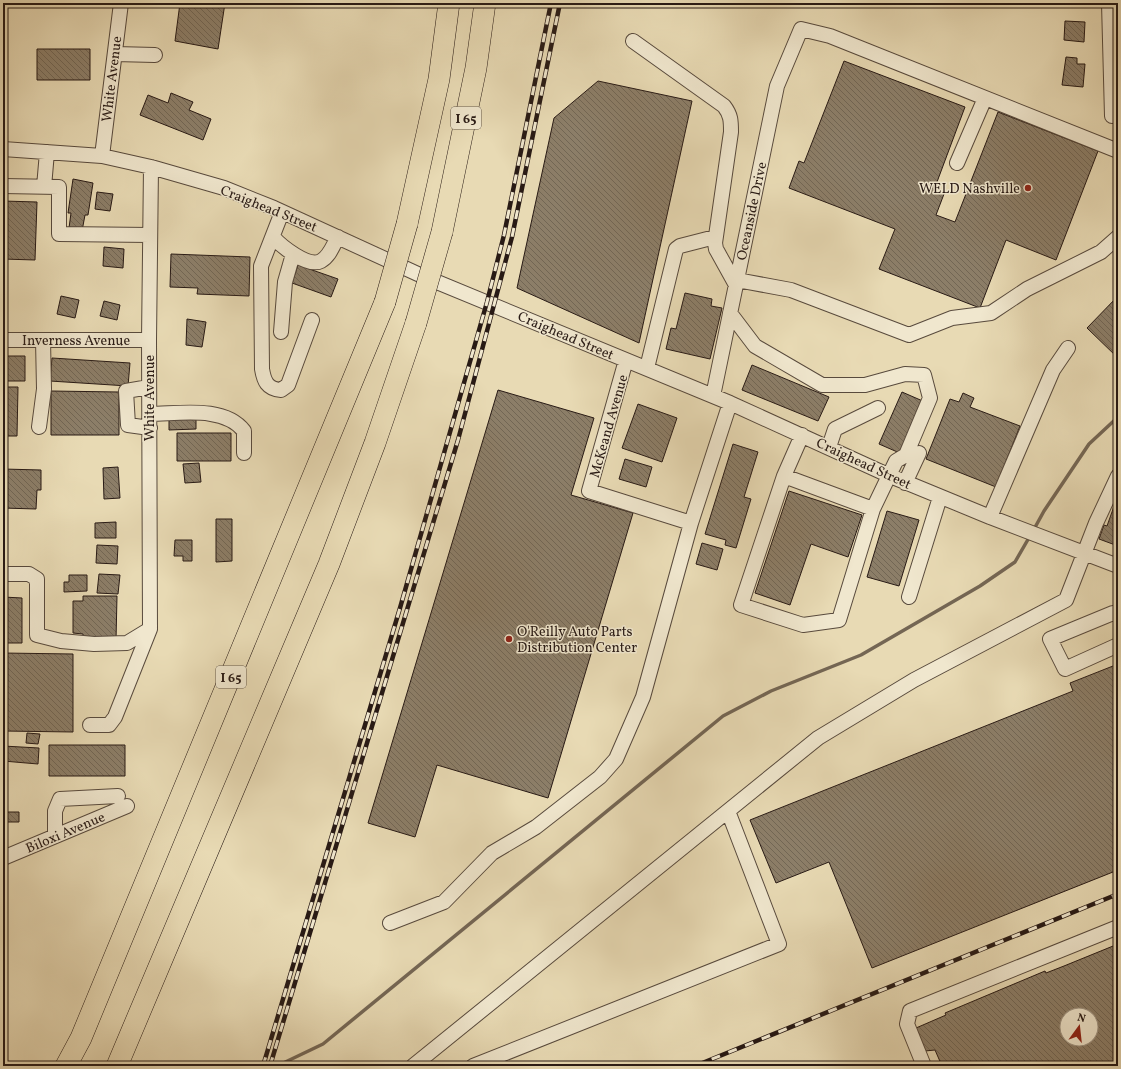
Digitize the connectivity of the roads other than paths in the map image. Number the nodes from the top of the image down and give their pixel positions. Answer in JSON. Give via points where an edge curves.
{"nodes":[{"id":1,"x":121,"y":3,"type":"edge"},
{"id":2,"x":449,"y":3,"type":"edge"},
{"id":3,"x":486,"y":3,"type":"edge"},
{"id":4,"x":1109,"y":3,"type":"edge"},
{"id":5,"x":633,"y":41,"type":"dead end"},
{"id":6,"x":115,"y":54,"type":"junction"},
{"id":7,"x":155,"y":55,"type":"dead end"},
{"id":8,"x":984,"y":98,"type":"junction"},
{"id":9,"x":1112,"y":116,"type":"dead end"},
{"id":10,"x":3,"y":149,"type":"edge"},
{"id":11,"x":1118,"y":151,"type":"edge"},
{"id":12,"x":47,"y":152,"type":"junction"},
{"id":13,"x":102,"y":156,"type":"junction"},
{"id":14,"x":957,"y":163,"type":"dead end"},
{"id":15,"x":151,"y":167,"type":"junction"},
{"id":16,"x":3,"y":186,"type":"edge"},
{"id":17,"x":44,"y":187,"type":"junction"},
{"id":18,"x":282,"y":212,"type":"junction"},
{"id":19,"x":150,"y":235,"type":"junction"},
{"id":20,"x":273,"y":237,"type":"junction"},
{"id":21,"x":338,"y":237,"type":"junction"},
{"id":22,"x":715,"y":237,"type":"junction"},
{"id":23,"x":1118,"y":237,"type":"edge"},
{"id":24,"x":293,"y":254,"type":"junction"},
{"id":25,"x":736,"y":283,"type":"junction"},
{"id":26,"x":730,"y":313,"type":"junction"},
{"id":27,"x":312,"y":320,"type":"dead end"},
{"id":28,"x":281,"y":332,"type":"dead end"},
{"id":29,"x":3,"y":340,"type":"edge"},
{"id":30,"x":43,"y":340,"type":"junction"},
{"id":31,"x":149,"y":340,"type":"junction"},
{"id":32,"x":1068,"y":348,"type":"dead end"},
{"id":33,"x":626,"y":360,"type":"junction"},
{"id":34,"x":647,"y":368,"type":"junction"},
{"id":35,"x":149,"y":386,"type":"junction"},
{"id":36,"x":713,"y":396,"type":"junction"},
{"id":37,"x":730,"y":403,"type":"junction"},
{"id":38,"x":878,"y":408,"type":"dead end"},
{"id":39,"x":150,"y":421,"type":"junction"},
{"id":40,"x":39,"y":427,"type":"dead end"},
{"id":41,"x":802,"y":435,"type":"junction"},
{"id":42,"x":829,"y":447,"type":"junction"},
{"id":43,"x":244,"y":453,"type":"dead end"},
{"id":44,"x":918,"y":453,"type":"dead end"},
{"id":45,"x":888,"y":475,"type":"junction"},
{"id":46,"x":784,"y":476,"type":"junction"},
{"id":47,"x":1118,"y":476,"type":"edge"},
{"id":48,"x":905,"y":483,"type":"junction"},
{"id":49,"x":940,"y":497,"type":"junction"},
{"id":50,"x":873,"y":509,"type":"junction"},
{"id":51,"x":995,"y":519,"type":"junction"},
{"id":52,"x":691,"y":523,"type":"junction"},
{"id":53,"x":1078,"y":551,"type":"junction"},
{"id":54,"x":1118,"y":566,"type":"edge"},
{"id":55,"x":3,"y":574,"type":"edge"},
{"id":56,"x":909,"y":597,"type":"dead end"},
{"id":57,"x":1118,"y":615,"type":"edge"},
{"id":58,"x":150,"y":629,"type":"junction"},
{"id":59,"x":1118,"y":645,"type":"edge"},
{"id":60,"x":90,"y":725,"type":"dead end"},
{"id":61,"x":728,"y":811,"type":"junction"},
{"id":62,"x":55,"y":836,"type":"junction"},
{"id":63,"x":3,"y":858,"type":"edge"},
{"id":64,"x":390,"y":923,"type":"dead end"},
{"id":65,"x":1118,"y":927,"type":"edge"},
{"id":66,"x":120,"y":1060,"type":"edge"},
{"id":67,"x":70,"y":1061,"type":"edge"},
{"id":68,"x":412,"y":1066,"type":"edge"},
{"id":69,"x":473,"y":1066,"type":"edge"},
{"id":70,"x":924,"y":1066,"type":"edge"}],
"edges":[{"from":1,"to":6,"type":"street","name":"White Avenue"},
{"from":2,"to":67,"type":"highway","number":"I 65","bridge":true,"via":[[440,78],[407,224],[385,302]]},
{"from":3,"to":66,"type":"highway","number":"I 65","bridge":true,"via":[[476,68],[442,232],[416,323],[375,443],[329,564]]},
{"from":4,"to":9,"type":"street"},
{"from":5,"to":22,"type":"street","via":[[724,106],[732,120]]},
{"from":6,"to":7,"type":"street"},
{"from":6,"to":13,"type":"street","name":"White Avenue"},
{"from":8,"to":11,"type":"street"},
{"from":8,"to":14,"type":"street"},
{"from":8,"to":25,"type":"street","name":"Oceanside Drive","via":[[830,36],[801,29],[777,86]]},
{"from":10,"to":12,"type":"street","name":"Craighead Street"},
{"from":12,"to":13,"type":"street","name":"Craighead Street"},
{"from":12,"to":17,"type":"street"},
{"from":13,"to":15,"type":"street","name":"Craighead Street"},
{"from":15,"to":18,"type":"street","name":"Craighead Street","via":[[224,188]]},
{"from":15,"to":19,"type":"street","name":"White Avenue"},
{"from":16,"to":17,"type":"street"},
{"from":17,"to":19,"type":"street","via":[[59,187],[59,234]]},
{"from":18,"to":20,"type":"street"},
{"from":18,"to":21,"type":"street","name":"Craighead Street"},
{"from":19,"to":31,"type":"street","name":"White Avenue"},
{"from":20,"to":24,"type":"street"},
{"from":20,"to":27,"type":"street","via":[[261,266],[260,319],[264,380],[274,389],[281,390],[288,385]]},
{"from":21,"to":24,"type":"street","via":[[330,252],[321,261],[311,262]]},
{"from":21,"to":33,"type":"street","name":"Craighead Street","via":[[420,276]]},
{"from":22,"to":25,"type":"street","via":[[716,249]]},
{"from":22,"to":34,"type":"street","via":[[676,249]]},
{"from":23,"to":25,"type":"street","via":[[1101,252],[1027,289],[991,313],[952,318],[909,335],[791,290]]},
{"from":24,"to":28,"type":"street","via":[[286,282]]},
{"from":25,"to":26,"type":"street","name":"Oceanside Drive"},
{"from":26,"to":36,"type":"street","name":"Oceanside Drive"},
{"from":26,"to":45,"type":"street","via":[[755,346],[822,386],[865,385],[905,374],[924,375],[930,398],[906,455],[896,461]]},
{"from":29,"to":30,"type":"street","name":"Inverness Avenue"},
{"from":30,"to":31,"type":"street","name":"Inverness Avenue"},
{"from":30,"to":40,"type":"street","via":[[44,389]]},
{"from":31,"to":35,"type":"street","name":"White Avenue"},
{"from":32,"to":51,"type":"street","via":[[1053,370]]},
{"from":33,"to":34,"type":"street","name":"Craighead Street"},
{"from":33,"to":52,"type":"street","name":"McKeand Avenue","via":[[589,492]]},
{"from":34,"to":36,"type":"street","name":"Craighead Street"},
{"from":35,"to":39,"type":"street","name":"White Avenue"},
{"from":35,"to":39,"type":"street","via":[[126,391],[128,426]]},
{"from":36,"to":37,"type":"street","name":"Craighead Street"},
{"from":37,"to":41,"type":"street","name":"Craighead Street"},
{"from":37,"to":52,"type":"street"},
{"from":38,"to":42,"type":"street","via":[[835,429]]},
{"from":39,"to":43,"type":"street","via":[[199,413],[223,417],[234,421],[244,431]]},
{"from":39,"to":58,"type":"street","name":"White Avenue"},
{"from":41,"to":42,"type":"street","name":"Craighead Street"},
{"from":41,"to":46,"type":"street"},
{"from":42,"to":45,"type":"street","name":"Craighead Street"},
{"from":44,"to":48,"type":"street"},
{"from":45,"to":48,"type":"street","name":"Craighead Street"},
{"from":45,"to":50,"type":"street"},
{"from":46,"to":50,"type":"street"},
{"from":46,"to":50,"type":"street","via":[[741,605],[803,625],[839,620]]},
{"from":47,"to":53,"type":"street"},
{"from":48,"to":49,"type":"street","name":"Craighead Street"},
{"from":49,"to":51,"type":"street","name":"Craighead Street"},
{"from":49,"to":56,"type":"street"},
{"from":51,"to":53,"type":"street","name":"Craighead Street"},
{"from":52,"to":64,"type":"street","via":[[643,697],[616,759],[600,777],[536,826],[492,853],[444,902]]},
{"from":53,"to":54,"type":"street","name":"Craighead Street"},
{"from":53,"to":61,"type":"street","via":[[1066,600],[914,680],[818,738]]},
{"from":55,"to":58,"type":"street","via":[[29,574],[37,579],[37,635],[61,641],[94,644],[127,643]]},
{"from":57,"to":59,"type":"street","via":[[1113,613],[1050,639],[1065,669]]},
{"from":58,"to":60,"type":"street","via":[[115,717],[109,725]]},
{"from":61,"to":68,"type":"street"},
{"from":61,"to":69,"type":"street","via":[[779,944]]},
{"from":62,"to":62,"type":"street","name":"Biloxi Avenue","via":[[122,801],[60,798],[55,811]]},
{"from":62,"to":63,"type":"street","name":"Biloxi Avenue"},
{"from":65,"to":70,"type":"street","via":[[910,1011],[906,1024]]}]}
